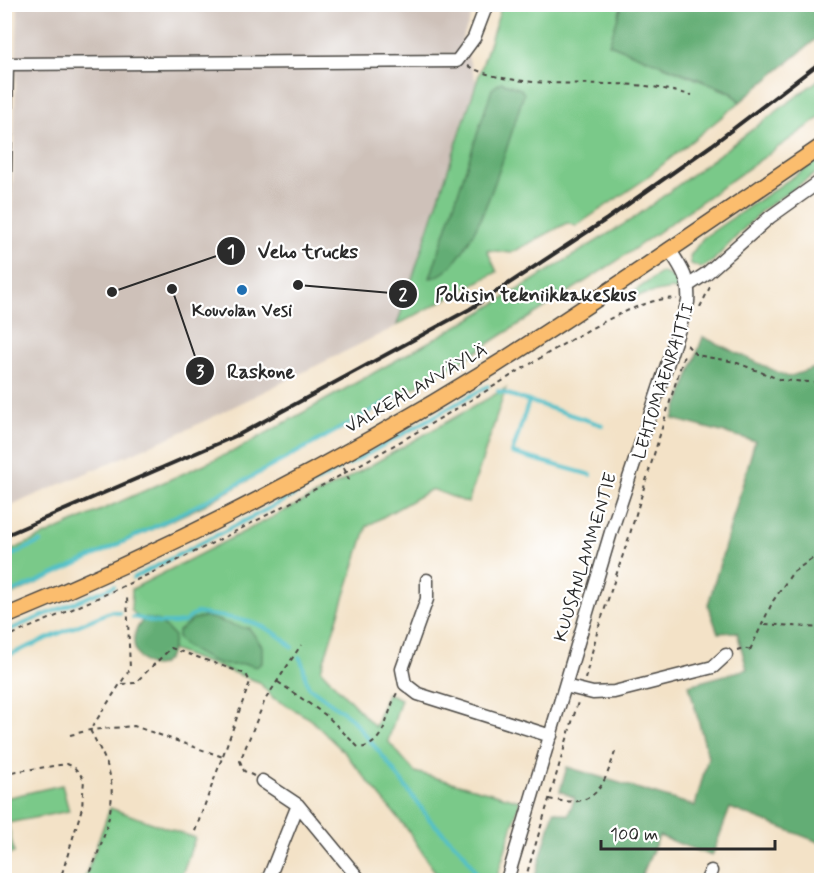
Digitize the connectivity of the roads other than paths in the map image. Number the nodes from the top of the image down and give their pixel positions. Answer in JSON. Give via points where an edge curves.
{"nodes":[{"id":1,"x":487,"y":4,"type":"edge"},
{"id":2,"x":822,"y":146,"type":"edge"},
{"id":3,"x":822,"y":180,"type":"edge"},
{"id":4,"x":4,"y":225,"type":"edge"},
{"id":5,"x":669,"y":249,"type":"junction"},
{"id":6,"x":689,"y":285,"type":"junction"},
{"id":7,"x":427,"y":580,"type":"dead end"},
{"id":8,"x":4,"y":617,"type":"edge"},
{"id":9,"x":726,"y":654,"type":"road end"},
{"id":10,"x":565,"y":686,"type":"junction"},
{"id":11,"x":551,"y":735,"type":"junction"},
{"id":12,"x":262,"y":781,"type":"road end"},
{"id":13,"x":298,"y":806,"type":"junction"},
{"id":14,"x":268,"y":880,"type":"edge"},
{"id":15,"x":360,"y":880,"type":"edge"},
{"id":16,"x":507,"y":880,"type":"edge"}],
"edges":[{"from":1,"to":4,"type":"street","via":[[474,38],[457,61],[7,64]]},
{"from":2,"to":5,"type":"main road","name":"VALKEALANVÄYLÄ"},
{"from":3,"to":6,"type":"street","via":[[770,217],[708,273]]},
{"from":5,"to":6,"type":"street"},
{"from":5,"to":8,"type":"main road","name":"VALKEALANVÄYLÄ","via":[[493,366],[379,433],[151,551]]},
{"from":6,"to":10,"type":"street","name":"KUUSANLAMMENTIE","via":[[688,302],[610,532]]},
{"from":7,"to":11,"type":"street","via":[[427,599],[402,669],[405,684],[418,694]]},
{"from":9,"to":10,"type":"street","via":[[713,667],[614,692],[593,693]]},
{"from":10,"to":11,"type":"street","name":"KUUSANLAMMENTIE"},
{"from":11,"to":16,"type":"street","name":"KUUSANLAMMENTIE"},
{"from":12,"to":13,"type":"street"},
{"from":13,"to":14,"type":"street"},
{"from":13,"to":15,"type":"street"}]}
